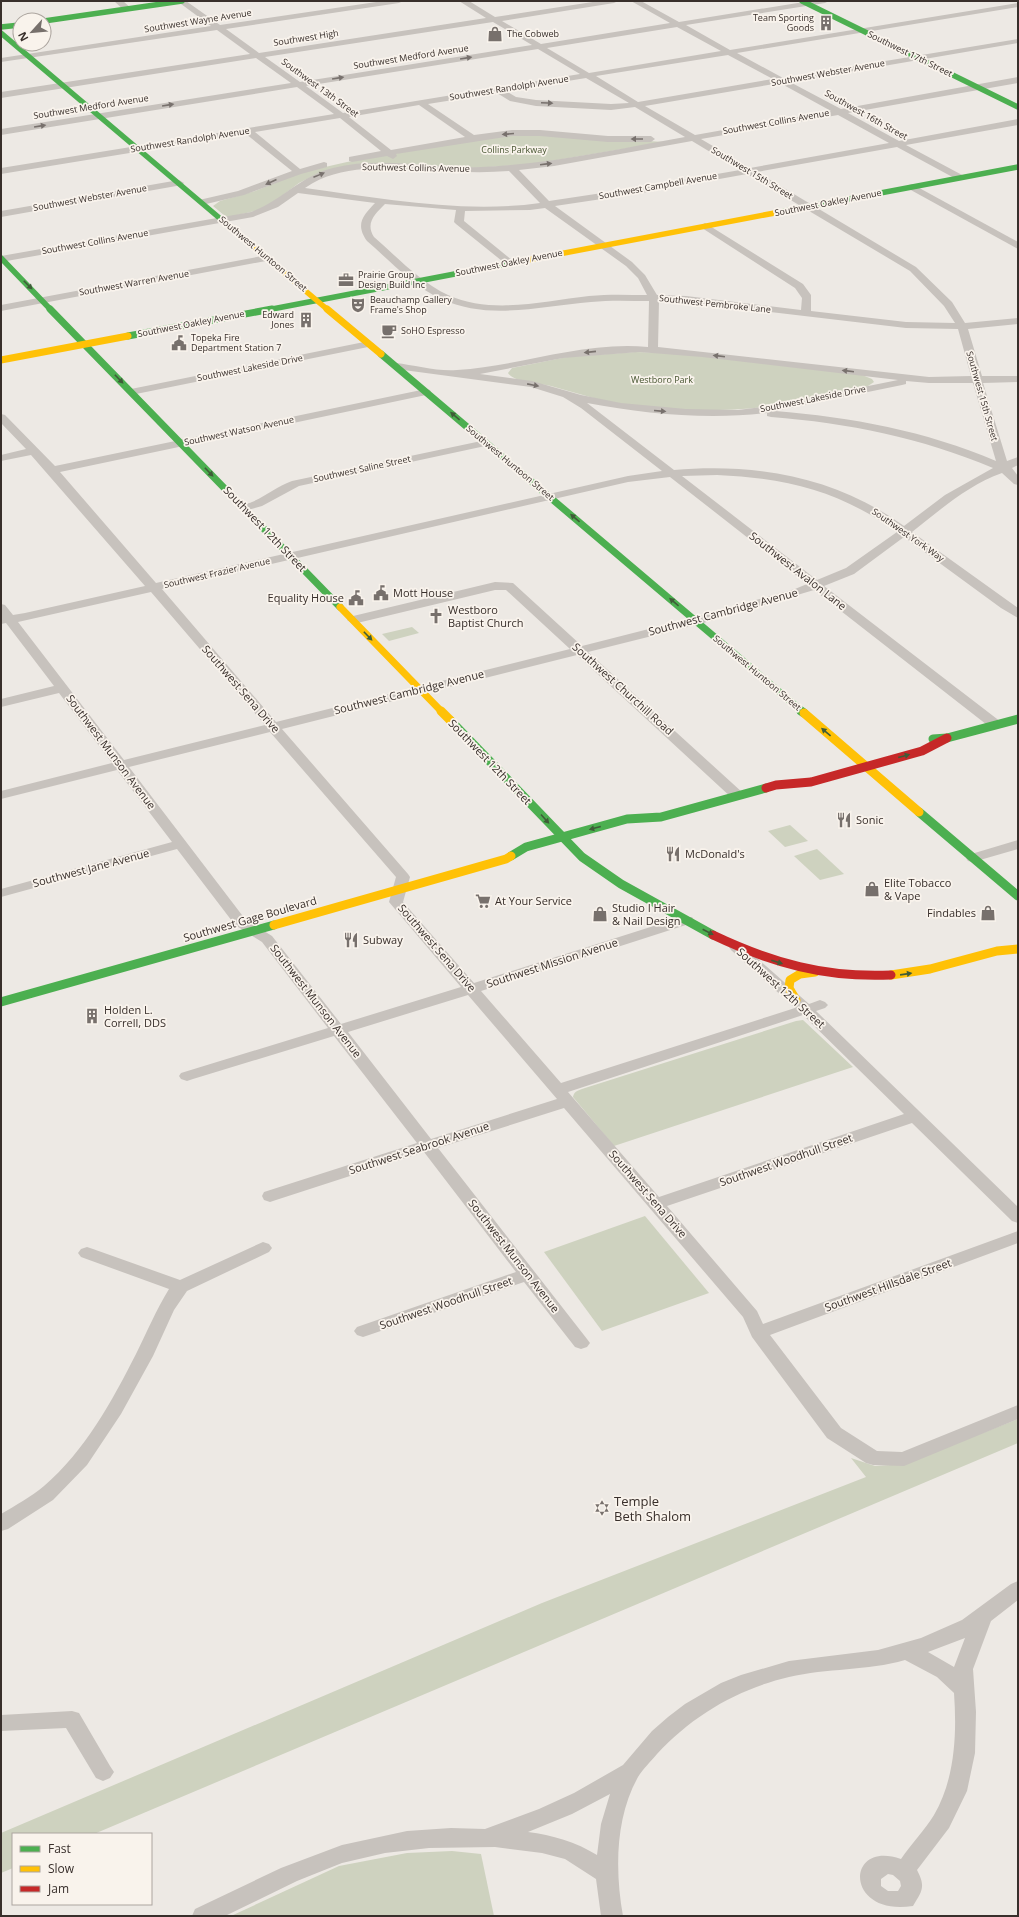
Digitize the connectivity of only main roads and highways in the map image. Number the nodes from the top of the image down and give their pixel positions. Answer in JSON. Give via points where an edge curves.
{"nodes":[{"id":1,"x":182,"y":1,"type":"edge"},
{"id":2,"x":805,"y":2,"type":"edge"},
{"id":3,"x":52,"y":20,"type":"edge"},
{"id":4,"x":12,"y":25,"type":"edge"},
{"id":5,"x":1,"y":27,"type":"edge"},
{"id":6,"x":1,"y":33,"type":"edge"},
{"id":7,"x":1018,"y":107,"type":"edge"},
{"id":8,"x":1018,"y":167,"type":"edge"},
{"id":9,"x":1,"y":258,"type":"edge"},
{"id":10,"x":317,"y":299,"type":"junction"},
{"id":11,"x":84,"y":344,"type":"junction"},
{"id":12,"x":1,"y":360,"type":"edge"},
{"id":13,"x":1018,"y":719,"type":"edge"},
{"id":14,"x":947,"y":738,"type":"junction"},
{"id":15,"x":918,"y":741,"type":"dead end"},
{"id":16,"x":869,"y":754,"type":"dead end"},
{"id":17,"x":856,"y":758,"type":"junction"},
{"id":18,"x":842,"y":761,"type":"dead end"},
{"id":19,"x":867,"y":766,"type":"junction"},
{"id":20,"x":802,"y":772,"type":"dead end"},
{"id":21,"x":776,"y":785,"type":"junction"},
{"id":22,"x":661,"y":817,"type":"junction"},
{"id":23,"x":636,"y":829,"type":"dead end"},
{"id":24,"x":562,"y":837,"type":"junction"},
{"id":25,"x":583,"y":844,"type":"dead end"},
{"id":26,"x":572,"y":848,"type":"junction"},
{"id":27,"x":560,"y":851,"type":"dead end"},
{"id":28,"x":506,"y":859,"type":"junction"},
{"id":29,"x":524,"y":860,"type":"dead end"},
{"id":30,"x":1018,"y":896,"type":"edge"},
{"id":31,"x":1011,"y":940,"type":"dead end"},
{"id":32,"x":1018,"y":949,"type":"edge"},
{"id":33,"x":933,"y":968,"type":"junction"},
{"id":34,"x":817,"y":972,"type":"junction"},
{"id":35,"x":1,"y":1002,"type":"edge"},
{"id":36,"x":807,"y":1005,"type":"road end"}],
"edges":[{"from":1,"to":3,"type":"main road"},
{"from":2,"to":7,"type":"main road","name":"Southwest 17th Street"},
{"from":4,"to":5,"type":"main road"},
{"from":6,"to":10,"type":"main road","name":"Southwest Huntoon Street"},
{"from":8,"to":10,"type":"main road","name":"Southwest Oakley Avenue"},
{"from":9,"to":11,"type":"main road","name":"Southwest 12th Street","one_way":true},
{"from":10,"to":11,"type":"main road","name":"Southwest Oakley Avenue"},
{"from":17,"to":10,"type":"main road","name":"Southwest Huntoon Street","one_way":true},
{"from":11,"to":12,"type":"main road","name":"Southwest Oakley Avenue"},
{"from":11,"to":24,"type":"main road","name":"Southwest 12th Street","one_way":true},
{"from":13,"to":14,"type":"main road","name":"Southwest Gage Boulevard"},
{"from":14,"to":15,"type":"main road","name":"Southwest Gage Boulevard"},
{"from":19,"to":14,"type":"main road","name":"Southwest Gage Boulevard","one_way":true,"via":[[922,751]]},
{"from":16,"to":17,"type":"main road"},
{"from":17,"to":18,"type":"main road"},
{"from":17,"to":19,"type":"main road","name":"Southwest Huntoon Street"},
{"from":19,"to":21,"type":"main road","name":"Southwest Gage Boulevard","via":[[811,782]]},
{"from":19,"to":30,"type":"main road","name":"Southwest Huntoon Street"},
{"from":20,"to":21,"type":"main road","name":"Southwest Gage Boulevard"},
{"from":21,"to":22,"type":"main road","name":"Southwest Gage Boulevard"},
{"from":22,"to":23,"type":"main road","name":"Southwest Gage Boulevard"},
{"from":22,"to":24,"type":"main road","name":"Southwest Gage Boulevard","one_way":true,"via":[[627,819]]},
{"from":24,"to":26,"type":"main road","name":"Southwest 12th Street"},
{"from":24,"to":28,"type":"main road","name":"Southwest Gage Boulevard","via":[[526,847]]},
{"from":25,"to":26,"type":"main road"},
{"from":26,"to":27,"type":"main road"},
{"from":26,"to":34,"type":"main road","name":"Southwest 12th Street","one_way":true,"via":[[592,865],[665,910],[728,942],[770,960]]},
{"from":28,"to":29,"type":"main road","name":"Southwest Gage Boulevard"},
{"from":28,"to":35,"type":"main road","name":"Southwest Gage Boulevard"},
{"from":31,"to":33,"type":"main road"},
{"from":32,"to":33,"type":"main road","via":[[995,950]]},
{"from":34,"to":33,"type":"main road","one_way":true,"via":[[839,976],[878,976]]},
{"from":34,"to":36,"type":"main road","via":[[800,974],[788,984],[789,991]]}]}
